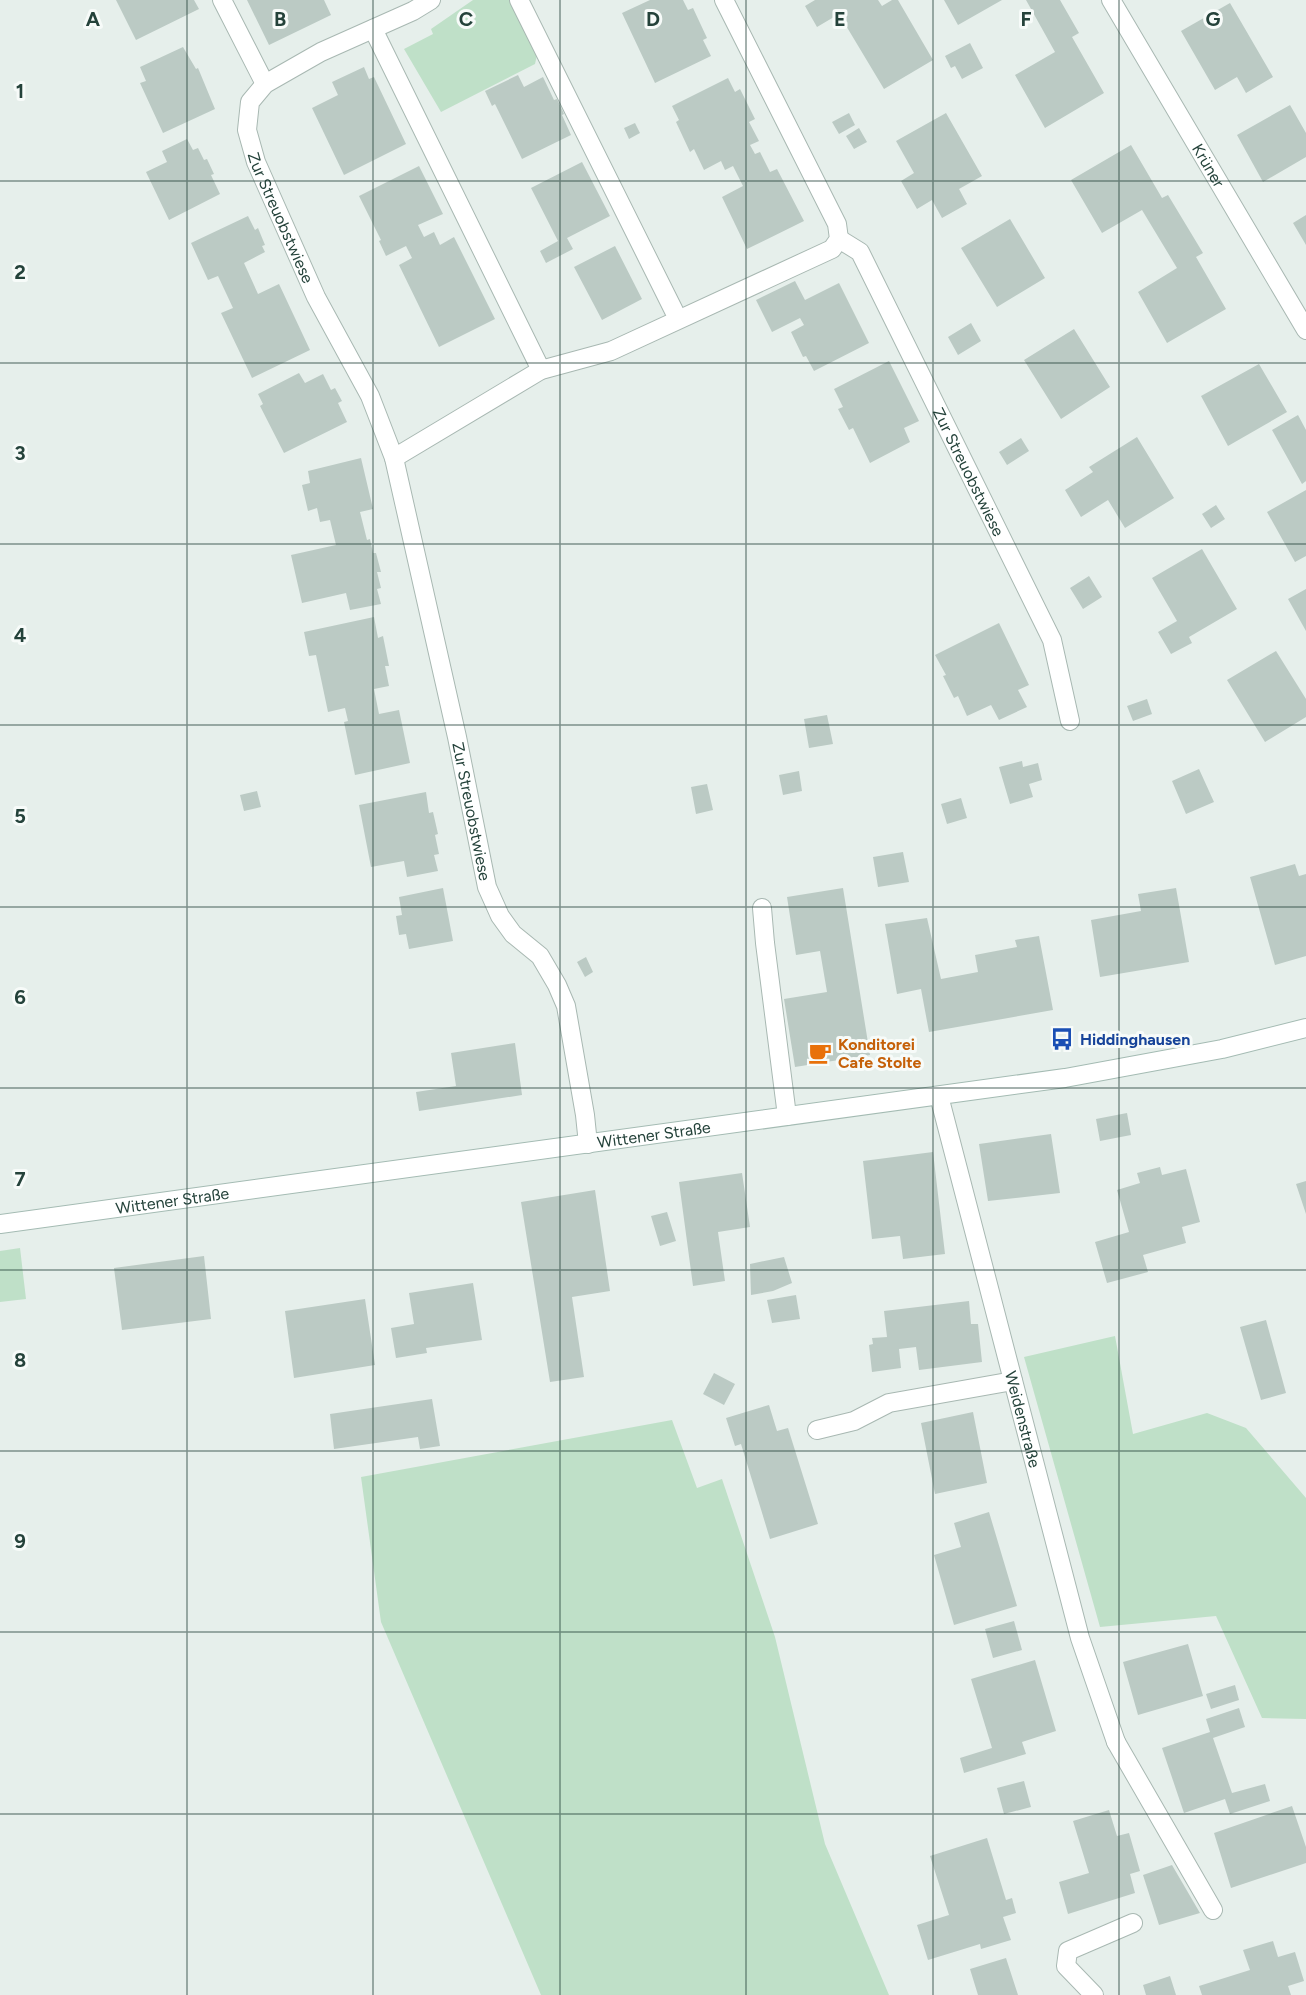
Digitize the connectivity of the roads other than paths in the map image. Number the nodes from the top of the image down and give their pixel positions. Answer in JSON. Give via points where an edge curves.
{"nodes":[{"id":1,"x":222,"y":0,"type":"edge"},
{"id":2,"x":431,"y":0,"type":"edge"},
{"id":3,"x":519,"y":0,"type":"edge"},
{"id":4,"x":724,"y":0,"type":"edge"},
{"id":5,"x":1111,"y":0,"type":"edge"},
{"id":6,"x":373,"y":29,"type":"junction"},
{"id":7,"x":265,"y":84,"type":"junction"},
{"id":8,"x":839,"y":239,"type":"junction"},
{"id":9,"x":678,"y":319,"type":"junction"},
{"id":10,"x":1306,"y":330,"type":"edge"},
{"id":11,"x":541,"y":370,"type":"junction"},
{"id":12,"x":394,"y":458,"type":"junction"},
{"id":13,"x":1070,"y":722,"type":"dead end"},
{"id":14,"x":762,"y":908,"type":"dead end"},
{"id":15,"x":1306,"y":1028,"type":"edge"},
{"id":16,"x":939,"y":1096,"type":"junction"},
{"id":17,"x":787,"y":1116,"type":"junction"},
{"id":18,"x":588,"y":1144,"type":"junction"},
{"id":19,"x":0,"y":1224,"type":"edge"},
{"id":20,"x":1013,"y":1381,"type":"junction"},
{"id":21,"x":817,"y":1430,"type":"dead end"},
{"id":22,"x":1213,"y":1910,"type":"dead end"},
{"id":23,"x":1133,"y":1923,"type":"dead end"},
{"id":24,"x":1094,"y":1995,"type":"edge"}],
"edges":[{"from":1,"to":7,"type":"street"},
{"from":2,"to":6,"type":"street","name":"Zur Streuobstwiese"},
{"from":3,"to":9,"type":"street"},
{"from":4,"to":8,"type":"street","via":[[832,215]]},
{"from":5,"to":10,"type":"street","name":"Krüner"},
{"from":6,"to":7,"type":"street","name":"Zur Streuobstwiese","via":[[321,52]]},
{"from":6,"to":11,"type":"street"},
{"from":7,"to":12,"type":"street","name":"Zur Streuobstwiese","via":[[250,102],[247,130],[256,162],[316,297],[370,396]]},
{"from":8,"to":9,"type":"street","via":[[832,249]]},
{"from":8,"to":13,"type":"street","name":"Zur Streuobstwiese","via":[[860,252],[1052,640]]},
{"from":9,"to":11,"type":"street","via":[[611,351]]},
{"from":11,"to":12,"type":"street"},
{"from":12,"to":18,"type":"street","name":"Zur Streuobstwiese","via":[[488,886],[500,916],[513,934],[540,956],[566,1006]]},
{"from":14,"to":17,"type":"street"},
{"from":15,"to":16,"type":"street","name":"Wittener Straße","via":[[1222,1049]]},
{"from":16,"to":17,"type":"street","name":"Wittener Straße"},
{"from":16,"to":20,"type":"street","name":"Weidenstraße"},
{"from":17,"to":18,"type":"street","name":"Wittener Straße"},
{"from":18,"to":19,"type":"street","name":"Wittener Straße"},
{"from":20,"to":21,"type":"street","via":[[889,1403],[854,1421]]},
{"from":20,"to":22,"type":"street","name":"Weidenstraße","via":[[1080,1638],[1116,1742]]},
{"from":23,"to":24,"type":"street","via":[[1068,1951],[1066,1966]]}]}
